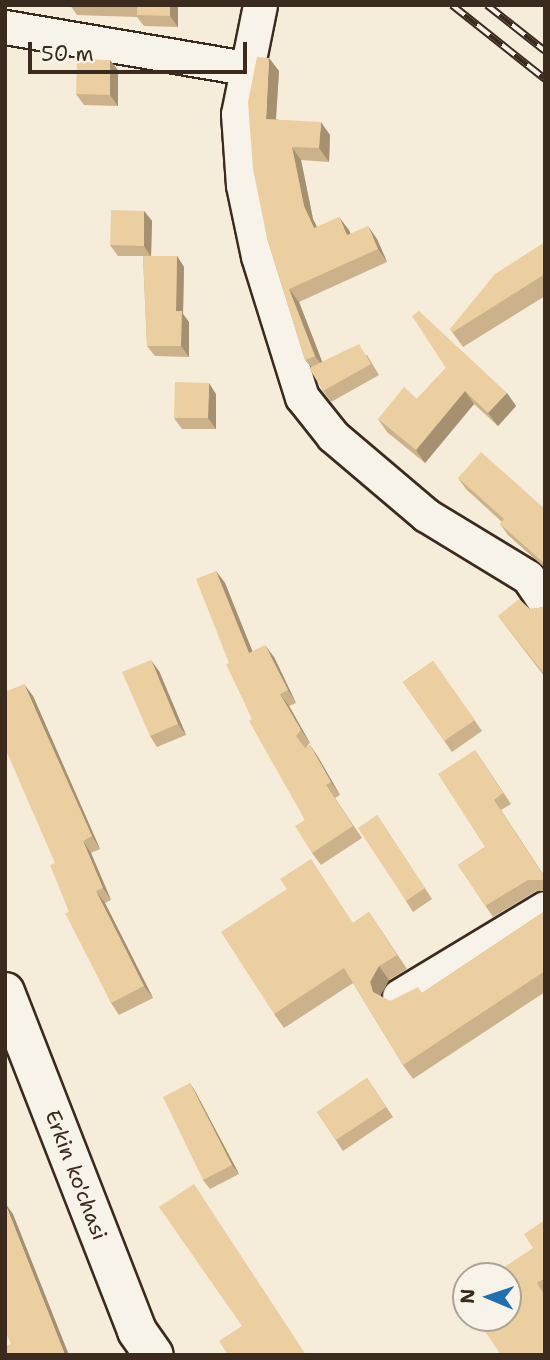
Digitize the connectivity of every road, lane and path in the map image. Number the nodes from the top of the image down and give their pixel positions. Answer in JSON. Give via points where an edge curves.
{"nodes":[{"id":1,"x":260,"y":5,"type":"edge"},
{"id":2,"x":5,"y":27,"type":"edge"},
{"id":3,"x":245,"y":68,"type":"junction"},
{"id":4,"x":545,"y":602,"type":"edge"},
{"id":5,"x":545,"y":908,"type":"edge"},
{"id":6,"x":5,"y":992,"type":"edge"},
{"id":7,"x":399,"y":996,"type":"edge"},
{"id":8,"x":153,"y":1355,"type":"edge"}],
"edges":[{"from":1,"to":3,"type":"street"},
{"from":2,"to":3,"type":"street"},
{"from":3,"to":4,"type":"street","via":[[238,114],[243,186],[258,256],[302,397],[333,436],[426,515],[528,577]]},
{"from":5,"to":7,"type":"street"},
{"from":6,"to":8,"type":"main road","name":"Erkin ko'chasi","via":[[136,1331]]}]}
